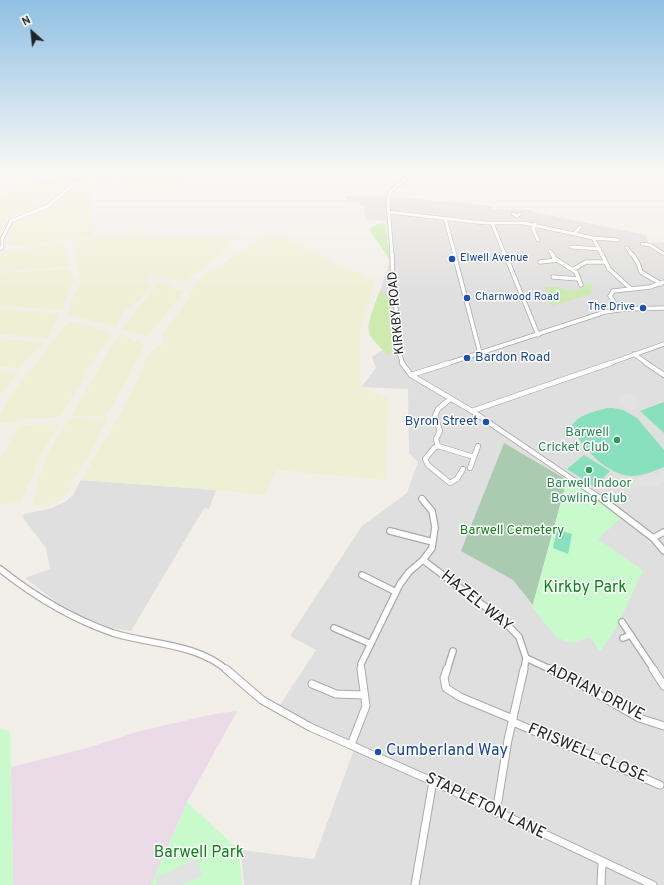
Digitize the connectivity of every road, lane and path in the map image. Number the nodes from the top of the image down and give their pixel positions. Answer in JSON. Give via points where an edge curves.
{"nodes":[{"id":1,"x":37,"y":210,"type":"edge"},
{"id":2,"x":388,"y":212,"type":"joint"},
{"id":3,"x":513,"y":214,"type":"dead end"},
{"id":4,"x":444,"y":218,"type":"junction"},
{"id":5,"x":521,"y":222,"type":"junction"},
{"id":6,"x":492,"y":223,"type":"junction"},
{"id":7,"x":535,"y":224,"type":"junction"},
{"id":8,"x":580,"y":227,"type":"dead end"},
{"id":9,"x":574,"y":234,"type":"junction"},
{"id":10,"x":594,"y":238,"type":"junction"},
{"id":11,"x":538,"y":240,"type":"dead end"},
{"id":12,"x":618,"y":240,"type":"dead end"},
{"id":13,"x":642,"y":244,"type":"dead end"},
{"id":14,"x":571,"y":247,"type":"dead end"},
{"id":15,"x":627,"y":248,"type":"dead end"},
{"id":16,"x":0,"y":249,"type":"edge"},
{"id":17,"x":600,"y":249,"type":"junction"},
{"id":18,"x":550,"y":251,"type":"dead end"},
{"id":19,"x":664,"y":254,"type":"edge"},
{"id":20,"x":558,"y":260,"type":"junction"},
{"id":21,"x":540,"y":262,"type":"dead end"},
{"id":22,"x":605,"y":262,"type":"junction"},
{"id":23,"x":574,"y":269,"type":"junction"},
{"id":24,"x":553,"y":277,"type":"dead end"},
{"id":25,"x":579,"y":279,"type":"junction"},
{"id":26,"x":662,"y":283,"type":"edge"},
{"id":27,"x":581,"y":285,"type":"dead end"},
{"id":28,"x":631,"y":289,"type":"junction"},
{"id":29,"x":664,"y":308,"type":"edge"},
{"id":30,"x":619,"y":310,"type":"junction"},
{"id":31,"x":538,"y":335,"type":"junction"},
{"id":32,"x":664,"y":344,"type":"edge"},
{"id":33,"x":480,"y":353,"type":"junction"},
{"id":34,"x":634,"y":354,"type":"junction"},
{"id":35,"x":411,"y":375,"type":"junction"},
{"id":36,"x":664,"y":375,"type":"edge"},
{"id":37,"x":450,"y":399,"type":"junction"},
{"id":38,"x":472,"y":411,"type":"junction"},
{"id":39,"x":438,"y":446,"type":"junction"},
{"id":40,"x":478,"y":446,"type":"dead end"},
{"id":41,"x":474,"y":457,"type":"junction"},
{"id":42,"x":470,"y":468,"type":"dead end"},
{"id":43,"x":463,"y":469,"type":"dead end"},
{"id":44,"x":422,"y":498,"type":"dead end"},
{"id":45,"x":390,"y":531,"type":"dead end"},
{"id":46,"x":664,"y":532,"type":"edge"},
{"id":47,"x":653,"y":538,"type":"junction"},
{"id":48,"x":433,"y":542,"type":"junction"},
{"id":49,"x":664,"y":551,"type":"edge"},
{"id":50,"x":423,"y":560,"type":"junction"},
{"id":51,"x":0,"y":569,"type":"edge"},
{"id":52,"x":362,"y":575,"type":"dead end"},
{"id":53,"x":396,"y":592,"type":"junction"},
{"id":54,"x":622,"y":622,"type":"dead end"},
{"id":55,"x":334,"y":628,"type":"dead end"},
{"id":56,"x":631,"y":635,"type":"junction"},
{"id":57,"x":623,"y":638,"type":"dead end"},
{"id":58,"x":371,"y":644,"type":"junction"},
{"id":59,"x":453,"y":650,"type":"dead end"},
{"id":60,"x":526,"y":658,"type":"junction"},
{"id":61,"x":312,"y":684,"type":"dead end"},
{"id":62,"x":664,"y":686,"type":"edge"},
{"id":63,"x":364,"y":695,"type":"junction"},
{"id":64,"x":513,"y":721,"type":"junction"},
{"id":65,"x":664,"y":726,"type":"edge"},
{"id":66,"x":351,"y":745,"type":"junction"},
{"id":67,"x":433,"y":781,"type":"junction"},
{"id":68,"x":660,"y":785,"type":"dead end"},
{"id":69,"x":496,"y":813,"type":"junction"},
{"id":70,"x":602,"y":863,"type":"junction"},
{"id":71,"x":415,"y":885,"type":"edge"},
{"id":72,"x":600,"y":885,"type":"edge"},
{"id":73,"x":653,"y":885,"type":"edge"}],
"edges":[{"from":1,"to":16,"type":"street","via":[[11,220]]},
{"from":2,"to":4,"type":"street"},
{"from":2,"to":35,"type":"street","name":"KIRKBY ROAD","via":[[398,320],[398,350],[403,364]]},
{"from":3,"to":5,"type":"street","via":[[519,215]]},
{"from":4,"to":6,"type":"street"},
{"from":4,"to":33,"type":"street"},
{"from":5,"to":6,"type":"street"},
{"from":5,"to":7,"type":"street"},
{"from":6,"to":31,"type":"street"},
{"from":7,"to":9,"type":"street"},
{"from":7,"to":11,"type":"street","via":[[533,229]]},
{"from":8,"to":9,"type":"street"},
{"from":9,"to":10,"type":"street"},
{"from":10,"to":12,"type":"street"},
{"from":10,"to":17,"type":"street"},
{"from":13,"to":19,"type":"street","via":[[650,245]]},
{"from":14,"to":17,"type":"street"},
{"from":15,"to":26,"type":"street","via":[[641,272]]},
{"from":17,"to":22,"type":"street"},
{"from":18,"to":20,"type":"street"},
{"from":20,"to":21,"type":"street"},
{"from":20,"to":23,"type":"street"},
{"from":22,"to":23,"type":"street","via":[[586,262]]},
{"from":22,"to":28,"type":"street","via":[[613,274]]},
{"from":23,"to":25,"type":"street"},
{"from":24,"to":25,"type":"street"},
{"from":25,"to":27,"type":"street"},
{"from":26,"to":28,"type":"street"},
{"from":28,"to":30,"type":"street","via":[[613,292],[610,296]]},
{"from":29,"to":30,"type":"street"},
{"from":30,"to":31,"type":"street","via":[[605,312]]},
{"from":31,"to":33,"type":"street"},
{"from":32,"to":34,"type":"street"},
{"from":33,"to":35,"type":"street"},
{"from":34,"to":36,"type":"street"},
{"from":34,"to":38,"type":"street"},
{"from":35,"to":37,"type":"street","name":"KIRKBY ROAD"},
{"from":37,"to":38,"type":"street","name":"KIRKBY ROAD"},
{"from":37,"to":39,"type":"street","via":[[436,410],[436,423],[440,431],[436,439]]},
{"from":38,"to":47,"type":"street","name":"KIRKBY ROAD","via":[[613,506]]},
{"from":39,"to":41,"type":"street"},
{"from":39,"to":43,"type":"street","via":[[426,459],[428,465],[450,483],[458,479]]},
{"from":40,"to":41,"type":"street"},
{"from":41,"to":42,"type":"street"},
{"from":44,"to":48,"type":"street","via":[[432,511],[435,527]]},
{"from":45,"to":48,"type":"street"},
{"from":46,"to":47,"type":"street"},
{"from":47,"to":49,"type":"street","name":"KIRKBY ROAD"},
{"from":48,"to":50,"type":"street","via":[[432,548]]},
{"from":50,"to":53,"type":"street","via":[[409,572]]},
{"from":50,"to":60,"type":"street","name":"HAZEL WAY","via":[[503,620],[519,637]]},
{"from":51,"to":66,"type":"street","name":"STAPLETON LANE","via":[[13,580],[78,619],[126,637],[174,646],[213,659],[253,693],[291,717],[311,729]]},
{"from":52,"to":53,"type":"street"},
{"from":53,"to":58,"type":"street"},
{"from":54,"to":56,"type":"street"},
{"from":55,"to":58,"type":"street"},
{"from":56,"to":57,"type":"street"},
{"from":56,"to":62,"type":"street"},
{"from":58,"to":63,"type":"street","via":[[361,664]]},
{"from":59,"to":64,"type":"street","name":"FRISWELL CLOSE","via":[[444,678],[446,688]]},
{"from":60,"to":64,"type":"street","name":"HAZEL WAY"},
{"from":60,"to":65,"type":"street","name":"ADRIAN DRIVE","via":[[582,685],[639,718]]},
{"from":61,"to":63,"type":"street","via":[[336,694]]},
{"from":63,"to":66,"type":"street","via":[[366,706]]},
{"from":64,"to":68,"type":"street","name":"FRISWELL CLOSE"},
{"from":64,"to":69,"type":"street","name":"HAZEL WAY"},
{"from":66,"to":67,"type":"street","name":"STAPLETON LANE"},
{"from":67,"to":69,"type":"street","name":"STAPLETON LANE"},
{"from":67,"to":71,"type":"street"},
{"from":69,"to":70,"type":"street","name":"STAPLETON LANE"},
{"from":70,"to":72,"type":"street"},
{"from":70,"to":73,"type":"street","name":"STAPLETON LANE"}]}
